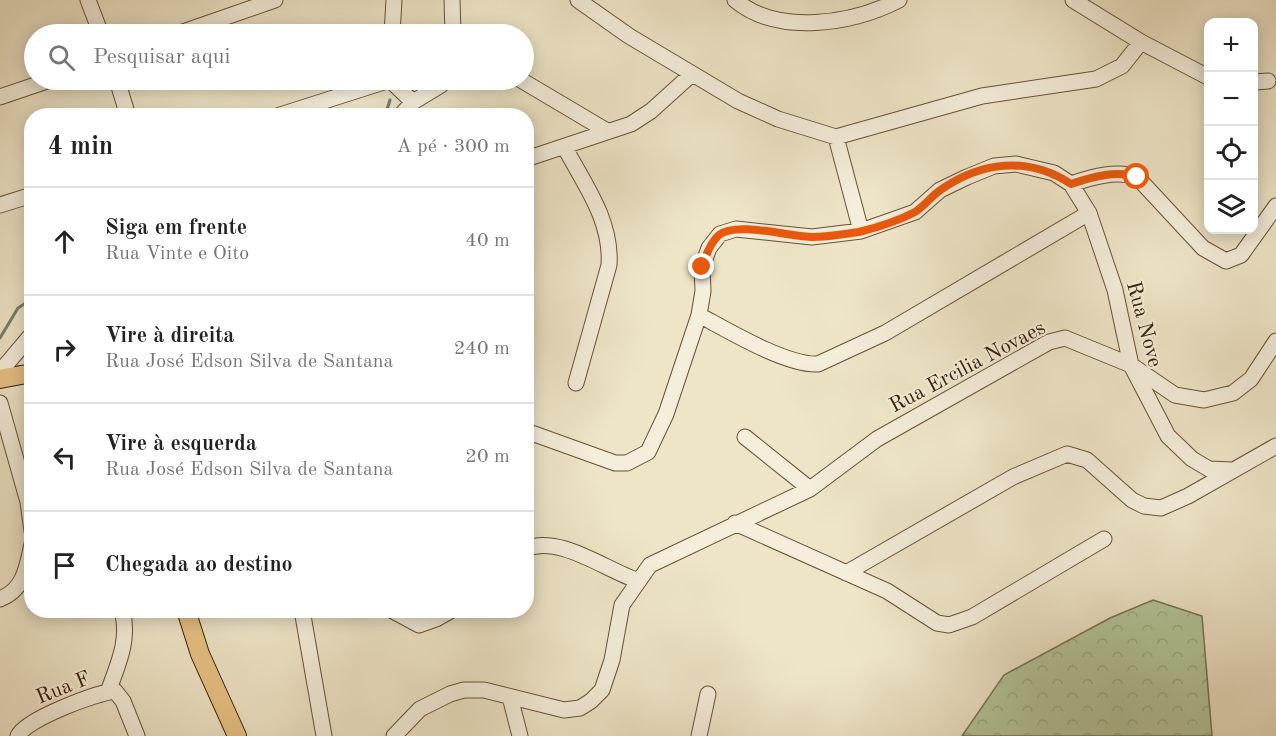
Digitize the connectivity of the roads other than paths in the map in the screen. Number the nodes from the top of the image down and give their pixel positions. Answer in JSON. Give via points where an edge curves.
{"nodes":[{"id":1,"x":88,"y":0,"type":"edge"},
{"id":2,"x":275,"y":0,"type":"edge"},
{"id":3,"x":394,"y":0,"type":"edge"},
{"id":4,"x":452,"y":0,"type":"edge"},
{"id":5,"x":578,"y":0,"type":"edge"},
{"id":6,"x":735,"y":0,"type":"edge"},
{"id":7,"x":899,"y":0,"type":"edge"},
{"id":8,"x":1073,"y":0,"type":"edge"},
{"id":9,"x":97,"y":24,"type":"edge"},
{"id":10,"x":206,"y":24,"type":"edge"},
{"id":11,"x":393,"y":24,"type":"edge"},
{"id":12,"x":453,"y":24,"type":"edge"},
{"id":13,"x":1140,"y":42,"type":"junction"},
{"id":14,"x":693,"y":74,"type":"junction"},
{"id":15,"x":1204,"y":74,"type":"edge"},
{"id":16,"x":534,"y":88,"type":"edge"},
{"id":17,"x":24,"y":89,"type":"edge"},
{"id":18,"x":120,"y":90,"type":"edge"},
{"id":19,"x":359,"y":90,"type":"edge"},
{"id":20,"x":400,"y":90,"type":"edge"},
{"id":21,"x":433,"y":90,"type":"edge"},
{"id":22,"x":0,"y":97,"type":"edge"},
{"id":23,"x":413,"y":102,"type":"junction"},
{"id":24,"x":126,"y":108,"type":"edge"},
{"id":25,"x":302,"y":108,"type":"edge"},
{"id":26,"x":407,"y":108,"type":"edge"},
{"id":27,"x":608,"y":131,"type":"junction"},
{"id":28,"x":836,"y":137,"type":"junction"},
{"id":29,"x":565,"y":148,"type":"junction"},
{"id":30,"x":534,"y":157,"type":"edge"},
{"id":31,"x":1071,"y":184,"type":"junction"},
{"id":32,"x":24,"y":198,"type":"edge"},
{"id":33,"x":0,"y":205,"type":"edge"},
{"id":34,"x":1276,"y":206,"type":"edge"},
{"id":35,"x":1089,"y":213,"type":"junction"},
{"id":36,"x":861,"y":231,"type":"junction"},
{"id":37,"x":699,"y":315,"type":"junction"},
{"id":38,"x":1276,"y":341,"type":"edge"},
{"id":39,"x":24,"y":344,"type":"edge"},
{"id":40,"x":1131,"y":365,"type":"junction"},
{"id":41,"x":0,"y":372,"type":"edge"},
{"id":42,"x":24,"y":374,"type":"edge"},
{"id":43,"x":0,"y":379,"type":"edge"},
{"id":44,"x":576,"y":383,"type":"dead end"},
{"id":45,"x":0,"y":403,"type":"edge"},
{"id":46,"x":534,"y":433,"type":"edge"},
{"id":47,"x":745,"y":437,"type":"dead end"},
{"id":48,"x":1276,"y":446,"type":"edge"},
{"id":49,"x":1232,"y":470,"type":"junction"},
{"id":50,"x":24,"y":488,"type":"edge"},
{"id":51,"x":810,"y":489,"type":"junction"},
{"id":52,"x":735,"y":523,"type":"junction"},
{"id":53,"x":1104,"y":539,"type":"dead end"},
{"id":54,"x":534,"y":545,"type":"edge"},
{"id":55,"x":846,"y":573,"type":"junction"},
{"id":56,"x":24,"y":576,"type":"edge"},
{"id":57,"x":639,"y":581,"type":"junction"},
{"id":58,"x":0,"y":599,"type":"edge"},
{"id":59,"x":123,"y":618,"type":"edge"},
{"id":60,"x":189,"y":618,"type":"edge"},
{"id":61,"x":303,"y":618,"type":"edge"},
{"id":62,"x":406,"y":618,"type":"edge"},
{"id":63,"x":439,"y":618,"type":"edge"},
{"id":64,"x":108,"y":692,"type":"junction"},
{"id":65,"x":708,"y":694,"type":"dead end"},
{"id":66,"x":510,"y":697,"type":"junction"},
{"id":67,"x":18,"y":736,"type":"edge"},
{"id":68,"x":137,"y":736,"type":"edge"},
{"id":69,"x":237,"y":736,"type":"edge"},
{"id":70,"x":324,"y":736,"type":"edge"},
{"id":71,"x":394,"y":736,"type":"edge"},
{"id":72,"x":520,"y":736,"type":"edge"},
{"id":73,"x":699,"y":736,"type":"edge"}],
"edges":[{"from":1,"to":9,"type":"street"},
{"from":2,"to":10,"type":"street"},
{"from":3,"to":11,"type":"street"},
{"from":4,"to":12,"type":"street"},
{"from":5,"to":14,"type":"street"},
{"from":6,"to":7,"type":"street","via":[[756,15],[788,22],[860,16]]},
{"from":8,"to":13,"type":"street"},
{"from":13,"to":15,"type":"street"},
{"from":13,"to":28,"type":"street","via":[[1122,66],[1096,79],[982,96]]},
{"from":14,"to":27,"type":"street","via":[[638,120]]},
{"from":14,"to":28,"type":"street","via":[[778,119]]},
{"from":16,"to":27,"type":"street"},
{"from":17,"to":22,"type":"street"},
{"from":18,"to":24,"type":"street"},
{"from":19,"to":25,"type":"street"},
{"from":20,"to":23,"type":"street"},
{"from":21,"to":23,"type":"street"},
{"from":23,"to":26,"type":"street"},
{"from":27,"to":29,"type":"street"},
{"from":28,"to":36,"type":"street"},
{"from":29,"to":30,"type":"street"},
{"from":29,"to":44,"type":"street","via":[[603,218],[610,245],[609,265]]},
{"from":31,"to":34,"type":"street","via":[[1094,176],[1137,177],[1203,248],[1226,261],[1241,255]]},
{"from":31,"to":35,"type":"street","name":"Rua Nove"},
{"from":31,"to":36,"type":"street","via":[[1036,168],[1016,164],[994,166],[940,190],[915,212]]},
{"from":32,"to":33,"type":"street"},
{"from":35,"to":37,"type":"street","via":[[885,333],[818,364],[788,359]]},
{"from":35,"to":40,"type":"street","name":"Rua Nove","via":[[1115,290]]},
{"from":36,"to":37,"type":"street","via":[[812,237],[736,229],[720,234],[702,267]]},
{"from":37,"to":46,"type":"street","via":[[666,414],[648,452],[627,463],[615,463]]},
{"from":38,"to":40,"type":"street","name":"Rua Ercilia Novaes","via":[[1251,379],[1233,393],[1204,400],[1175,395]]},
{"from":39,"to":41,"type":"street"},
{"from":40,"to":49,"type":"street","name":"Rua Nove","via":[[1168,436],[1209,469]]},
{"from":40,"to":51,"type":"street","name":"Rua Ercilia Novaes","via":[[1065,338],[1049,342],[877,439]]},
{"from":42,"to":43,"type":"main road"},
{"from":45,"to":50,"type":"street"},
{"from":47,"to":51,"type":"street"},
{"from":48,"to":49,"type":"street"},
{"from":49,"to":55,"type":"street","via":[[1169,506],[1154,508],[1131,500],[1087,460],[1067,454],[1013,477]]},
{"from":51,"to":52,"type":"street","name":"Rua Ercilia Novaes"},
{"from":52,"to":55,"type":"street"},
{"from":52,"to":57,"type":"street","name":"Rua Ercilia Novaes","via":[[650,565]]},
{"from":53,"to":55,"type":"street","via":[[972,617],[949,625],[937,624],[887,591]]},
{"from":54,"to":57,"type":"street","via":[[559,546]]},
{"from":56,"to":58,"type":"street","via":[[17,589]]},
{"from":57,"to":66,"type":"street","name":"Rua Ercilia Novaes","via":[[622,605],[612,660],[602,690],[591,701],[580,708],[564,710]]},
{"from":59,"to":64,"type":"street","via":[[124,647]]},
{"from":60,"to":69,"type":"main road","via":[[200,654]]},
{"from":61,"to":70,"type":"street"},
{"from":62,"to":63,"type":"street","via":[[419,625]]},
{"from":64,"to":67,"type":"street","name":"Rua F","via":[[29,724]]},
{"from":64,"to":68,"type":"street","name":"Rua F","via":[[115,691],[123,701]]},
{"from":65,"to":73,"type":"street"},
{"from":66,"to":71,"type":"street","name":"Rua Ercilia Novaes","via":[[484,690],[450,694],[420,709]]},
{"from":66,"to":72,"type":"street"}]}
